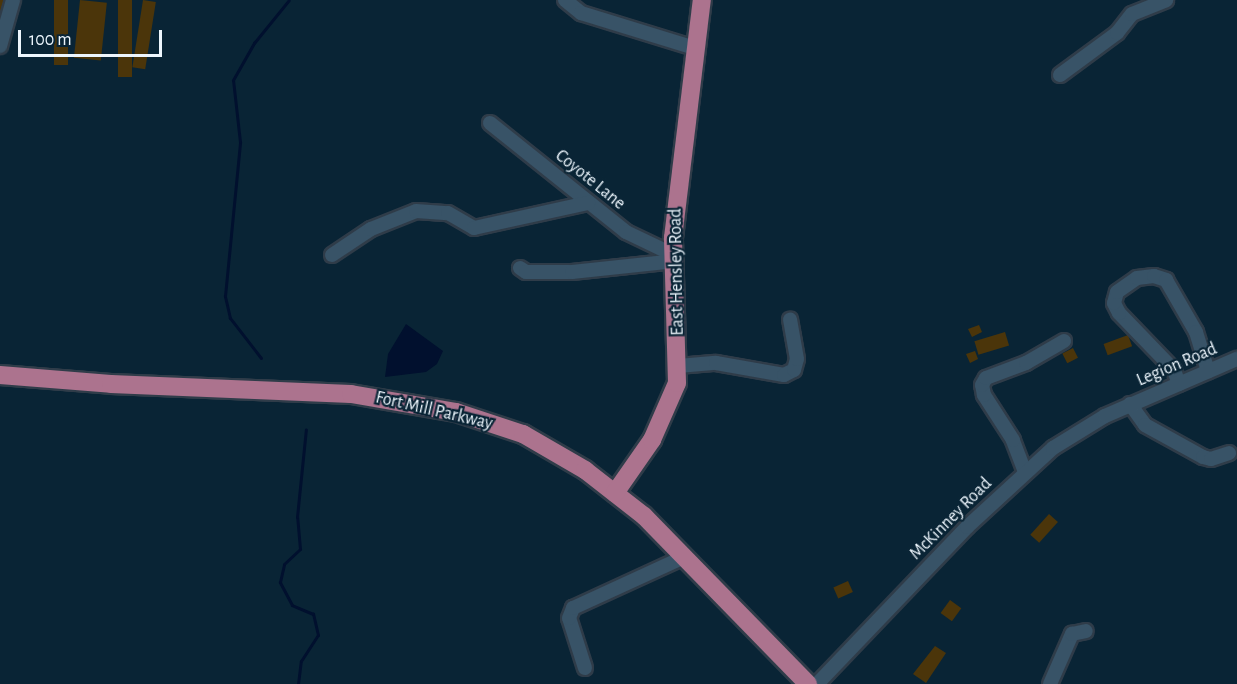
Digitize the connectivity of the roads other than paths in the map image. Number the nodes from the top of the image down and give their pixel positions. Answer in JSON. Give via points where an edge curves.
{"nodes":[{"id":1,"x":13,"y":0,"type":"edge"},
{"id":2,"x":565,"y":0,"type":"edge"},
{"id":3,"x":702,"y":0,"type":"edge"},
{"id":4,"x":1166,"y":0,"type":"edge"},
{"id":5,"x":1,"y":46,"type":"edge"},
{"id":6,"x":695,"y":48,"type":"junction"},
{"id":7,"x":1060,"y":75,"type":"dead end"},
{"id":8,"x":490,"y":123,"type":"dead end"},
{"id":9,"x":588,"y":203,"type":"junction"},
{"id":10,"x":332,"y":255,"type":"dead end"},
{"id":11,"x":675,"y":258,"type":"junction"},
{"id":12,"x":520,"y":268,"type":"dead end"},
{"id":13,"x":790,"y":320,"type":"dead end"},
{"id":14,"x":1064,"y":341,"type":"dead end"},
{"id":15,"x":1237,"y":359,"type":"edge"},
{"id":16,"x":678,"y":366,"type":"junction"},
{"id":17,"x":1208,"y":371,"type":"junction"},
{"id":18,"x":0,"y":375,"type":"edge"},
{"id":19,"x":1179,"y":384,"type":"junction"},
{"id":20,"x":1130,"y":404,"type":"junction"},
{"id":21,"x":1229,"y":453,"type":"dead end"},
{"id":22,"x":1025,"y":472,"type":"junction"},
{"id":23,"x":615,"y":493,"type":"junction"},
{"id":24,"x":684,"y":557,"type":"junction"},
{"id":25,"x":1086,"y":631,"type":"dead end"},
{"id":26,"x":585,"y":668,"type":"dead end"},
{"id":27,"x":808,"y":684,"type":"edge"},
{"id":28,"x":817,"y":684,"type":"edge"},
{"id":29,"x":1050,"y":684,"type":"edge"}],
"edges":[{"from":1,"to":5,"type":"street"},
{"from":2,"to":6,"type":"street","via":[[581,13]]},
{"from":3,"to":6,"type":"main road","name":"East Hensley Road"},
{"from":4,"to":7,"type":"street","via":[[1132,14],[1117,33]]},
{"from":6,"to":11,"type":"main road","name":"East Hensley Road","via":[[678,186]]},
{"from":8,"to":9,"type":"street","name":"Coyote Lane"},
{"from":9,"to":10,"type":"street","via":[[474,228],[448,213],[416,211],[371,229]]},
{"from":9,"to":11,"type":"street","name":"Coyote Lane","via":[[626,232]]},
{"from":11,"to":12,"type":"street","via":[[572,272],[526,272]]},
{"from":11,"to":16,"type":"main road","name":"East Hensley Road"},
{"from":13,"to":16,"type":"street","via":[[797,360],[794,370],[784,375],[716,363]]},
{"from":14,"to":22,"type":"street","via":[[1026,363],[986,378],[982,386]]},
{"from":15,"to":17,"type":"street","name":"Legion Road"},
{"from":16,"to":23,"type":"main road","name":"East Hensley Road","via":[[670,406]]},
{"from":17,"to":19,"type":"street","name":"Legion Road"},
{"from":17,"to":19,"type":"street","via":[[1196,332],[1166,280],[1155,276],[1137,278],[1118,292],[1114,303],[1119,314],[1174,370]]},
{"from":18,"to":23,"type":"main road","name":"Fort Mill Parkway","via":[[351,394],[409,402],[523,434]]},
{"from":19,"to":20,"type":"street","name":"Legion Road"},
{"from":20,"to":21,"type":"street","via":[[1145,425],[1203,457]]},
{"from":20,"to":22,"type":"street","name":"McKinney Road","via":[[1053,448]]},
{"from":22,"to":28,"type":"street","name":"McKinney Road","via":[[892,603]]},
{"from":23,"to":24,"type":"main road","name":"Fort Mill Parkway"},
{"from":24,"to":26,"type":"street","via":[[573,608],[569,618]]},
{"from":24,"to":27,"type":"main road","name":"Fort Mill Parkway"},
{"from":25,"to":29,"type":"street","via":[[1072,634]]}]}
